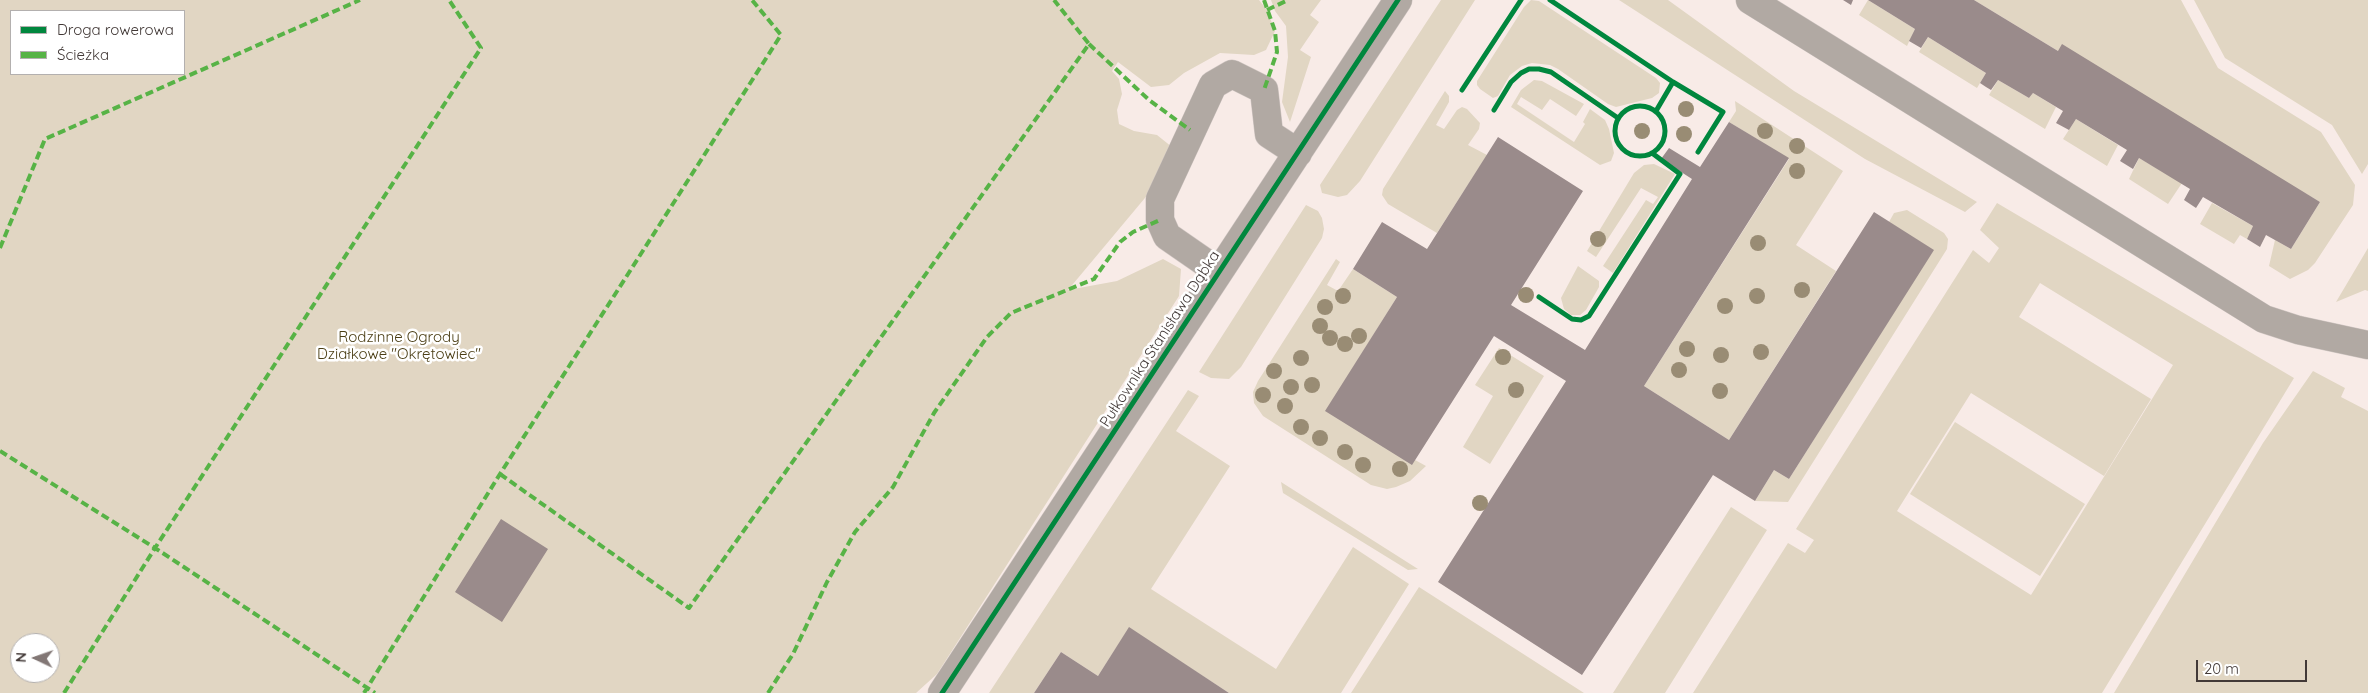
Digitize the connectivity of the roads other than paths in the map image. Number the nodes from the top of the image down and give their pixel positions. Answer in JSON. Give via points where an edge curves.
{"nodes":[{"id":1,"x":1398,"y":0,"type":"edge"},
{"id":2,"x":1750,"y":0,"type":"edge"},
{"id":3,"x":1298,"y":153,"type":"junction"},
{"id":4,"x":1219,"y":272,"type":"junction"},
{"id":5,"x":2368,"y":345,"type":"edge"},
{"id":6,"x":942,"y":693,"type":"edge"}],
"edges":[{"from":1,"to":3,"type":"street","name":"Pułkownika Stanisława Dąbka"},
{"from":2,"to":5,"type":"street","via":[[2264,318],[2298,330]]},
{"from":3,"to":4,"type":"street","name":"Pułkownika Stanisława Dąbka"},
{"from":3,"to":4,"type":"street","via":[[1269,134],[1264,90],[1232,74],[1213,85],[1160,199],[1160,220],[1167,236]]},
{"from":4,"to":6,"type":"street","name":"Pułkownika Stanisława Dąbka"}]}
